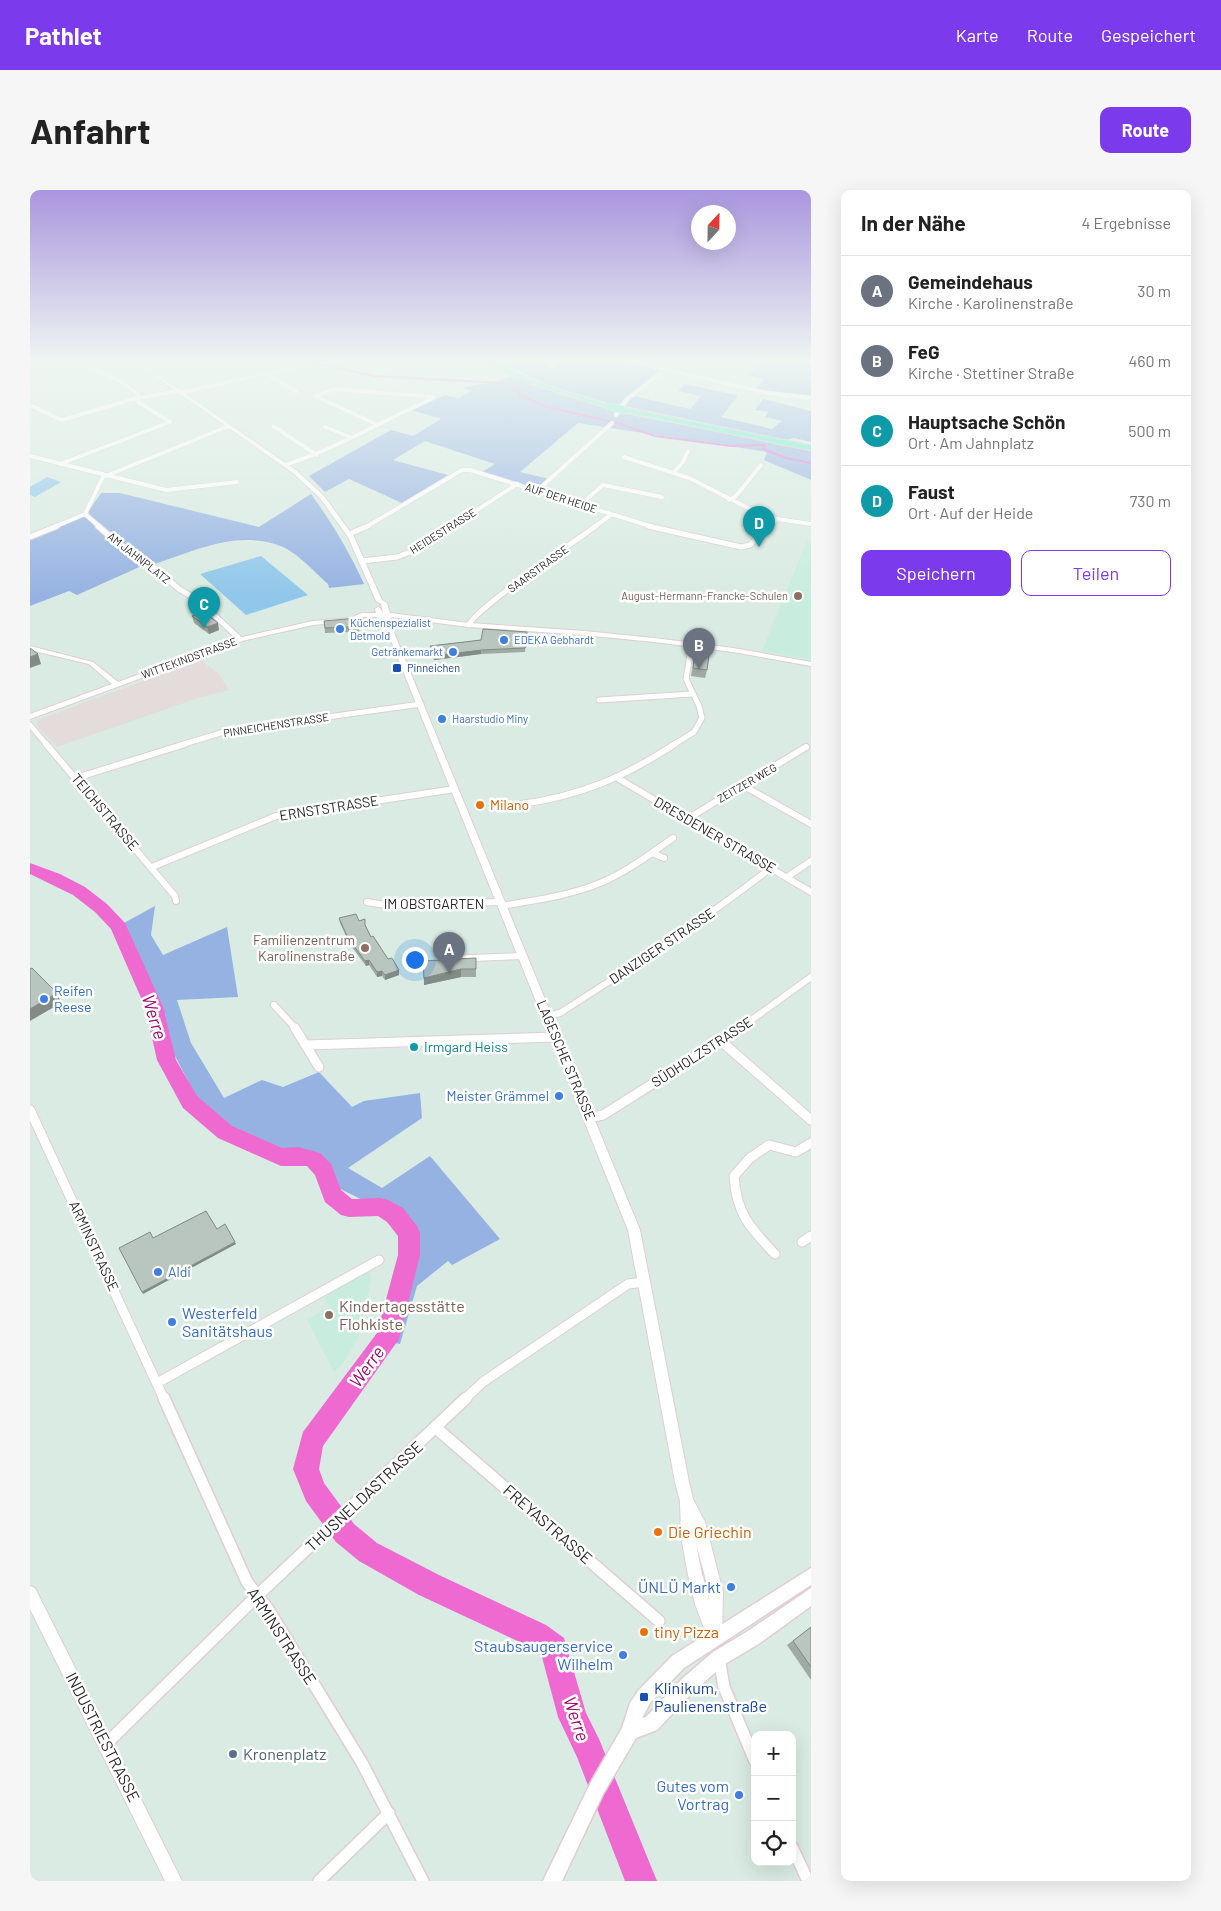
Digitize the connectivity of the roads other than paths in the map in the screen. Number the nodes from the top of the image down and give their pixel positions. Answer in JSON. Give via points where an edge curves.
{"nodes":[{"id":1,"x":127,"y":438,"type":"edge"},
{"id":2,"x":200,"y":438,"type":"edge"},
{"id":3,"x":246,"y":438,"type":"edge"},
{"id":4,"x":291,"y":438,"type":"edge"},
{"id":5,"x":348,"y":438,"type":"edge"},
{"id":6,"x":596,"y":438,"type":"edge"},
{"id":7,"x":761,"y":438,"type":"edge"},
{"id":8,"x":811,"y":448,"type":"edge"},
{"id":9,"x":688,"y":451,"type":"dead end"},
{"id":10,"x":317,"y":455,"type":"junction"},
{"id":11,"x":30,"y":456,"type":"edge"},
{"id":12,"x":624,"y":457,"type":"dead end"},
{"id":13,"x":60,"y":464,"type":"junction"},
{"id":14,"x":285,"y":465,"type":"junction"},
{"id":15,"x":761,"y":465,"type":"dead end"},
{"id":16,"x":674,"y":472,"type":"junction"},
{"id":17,"x":107,"y":476,"type":"junction"},
{"id":18,"x":236,"y":482,"type":"dead end"},
{"id":19,"x":517,"y":484,"type":"junction"},
{"id":20,"x":538,"y":490,"type":"junction"},
{"id":21,"x":662,"y":497,"type":"dead end"},
{"id":22,"x":729,"y":500,"type":"junction"},
{"id":23,"x":580,"y":505,"type":"junction"},
{"id":24,"x":85,"y":514,"type":"junction"},
{"id":25,"x":611,"y":515,"type":"junction"},
{"id":26,"x":777,"y":519,"type":"junction"},
{"id":27,"x":811,"y":524,"type":"edge"},
{"id":28,"x":349,"y":534,"type":"junction"},
{"id":29,"x":30,"y":537,"type":"edge"},
{"id":30,"x":362,"y":561,"type":"junction"},
{"id":31,"x":379,"y":601,"type":"junction"},
{"id":32,"x":380,"y":617,"type":"junction"},
{"id":33,"x":389,"y":618,"type":"junction"},
{"id":34,"x":469,"y":625,"type":"junction"},
{"id":35,"x":392,"y":635,"type":"junction"},
{"id":36,"x":240,"y":639,"type":"junction"},
{"id":37,"x":692,"y":644,"type":"junction"},
{"id":38,"x":30,"y":648,"type":"edge"},
{"id":39,"x":811,"y":664,"type":"edge"},
{"id":40,"x":118,"y":685,"type":"junction"},
{"id":41,"x":692,"y":694,"type":"junction"},
{"id":42,"x":599,"y":700,"type":"dead end"},
{"id":43,"x":421,"y":704,"type":"junction"},
{"id":44,"x":30,"y":718,"type":"edge"},
{"id":45,"x":30,"y":725,"type":"edge"},
{"id":46,"x":806,"y":747,"type":"dead end"},
{"id":47,"x":76,"y":778,"type":"junction"},
{"id":48,"x":619,"y":779,"type":"junction"},
{"id":49,"x":744,"y":786,"type":"junction"},
{"id":50,"x":455,"y":789,"type":"junction"},
{"id":51,"x":521,"y":804,"type":"dead end"},
{"id":52,"x":687,"y":818,"type":"junction"},
{"id":53,"x":811,"y":824,"type":"edge"},
{"id":54,"x":673,"y":838,"type":"dead end"},
{"id":55,"x":652,"y":852,"type":"junction"},
{"id":56,"x":664,"y":858,"type":"dead end"},
{"id":57,"x":811,"y":860,"type":"edge"},
{"id":58,"x":152,"y":867,"type":"junction"},
{"id":59,"x":772,"y":868,"type":"junction"},
{"id":60,"x":787,"y":877,"type":"junction"},
{"id":61,"x":811,"y":892,"type":"edge"},
{"id":62,"x":176,"y":901,"type":"dead end"},
{"id":63,"x":366,"y":902,"type":"dead end"},
{"id":64,"x":501,"y":904,"type":"junction"},
{"id":65,"x":523,"y":956,"type":"junction"},
{"id":66,"x":446,"y":959,"type":"edge"},
{"id":67,"x":811,"y":977,"type":"edge"},
{"id":68,"x":274,"y":1004,"type":"dead end"},
{"id":69,"x":548,"y":1016,"type":"junction"},
{"id":70,"x":556,"y":1036,"type":"junction"},
{"id":71,"x":722,"y":1042,"type":"junction"},
{"id":72,"x":307,"y":1045,"type":"junction"},
{"id":73,"x":319,"y":1067,"type":"dead end"},
{"id":74,"x":30,"y":1110,"type":"edge"},
{"id":75,"x":589,"y":1118,"type":"junction"},
{"id":76,"x":811,"y":1120,"type":"edge"},
{"id":77,"x":811,"y":1143,"type":"edge"},
{"id":78,"x":811,"y":1236,"type":"edge"},
{"id":79,"x":802,"y":1242,"type":"dead end"},
{"id":80,"x":776,"y":1254,"type":"dead end"},
{"id":81,"x":379,"y":1260,"type":"dead end"},
{"id":82,"x":645,"y":1282,"type":"junction"},
{"id":83,"x":157,"y":1383,"type":"junction"},
{"id":84,"x":436,"y":1428,"type":"junction"},
{"id":85,"x":811,"y":1576,"type":"edge"},
{"id":86,"x":30,"y":1593,"type":"edge"},
{"id":87,"x":258,"y":1594,"type":"junction"},
{"id":88,"x":811,"y":1596,"type":"edge"},
{"id":89,"x":659,"y":1621,"type":"dead end"},
{"id":90,"x":715,"y":1639,"type":"junction"},
{"id":91,"x":719,"y":1658,"type":"junction"},
{"id":92,"x":630,"y":1730,"type":"junction"},
{"id":93,"x":107,"y":1743,"type":"junction"},
{"id":94,"x":751,"y":1751,"type":"edge"},
{"id":95,"x":389,"y":1813,"type":"junction"},
{"id":96,"x":796,"y":1855,"type":"edge"},
{"id":97,"x":174,"y":1881,"type":"edge"},
{"id":98,"x":319,"y":1881,"type":"edge"},
{"id":99,"x":422,"y":1881,"type":"edge"},
{"id":100,"x":552,"y":1881,"type":"edge"},
{"id":101,"x":808,"y":1881,"type":"edge"}],
"edges":[{"from":1,"to":13,"type":"street"},
{"from":2,"to":17,"type":"street"},
{"from":3,"to":14,"type":"street","name":"LAGESCHE STRASSE"},
{"from":4,"to":10,"type":"street"},
{"from":5,"to":10,"type":"street"},
{"from":6,"to":20,"type":"street"},
{"from":7,"to":8,"type":"main road","bridge":true},
{"from":9,"to":16,"type":"street"},
{"from":10,"to":14,"type":"street"},
{"from":11,"to":13,"type":"street"},
{"from":12,"to":16,"type":"street"},
{"from":13,"to":17,"type":"street"},
{"from":14,"to":28,"type":"street","name":"LAGESCHE STRASSE","via":[[322,497]]},
{"from":15,"to":22,"type":"street"},
{"from":16,"to":22,"type":"street"},
{"from":17,"to":18,"type":"street","via":[[166,490]]},
{"from":17,"to":24,"type":"street","via":[[101,479],[96,496]]},
{"from":19,"to":20,"type":"street","name":"AUF DER HEIDE"},
{"from":19,"to":28,"type":"street","name":"AUF DER HEIDE","via":[[470,470],[458,470],[361,530]]},
{"from":19,"to":30,"type":"street","name":"HEIDESTRASSE","via":[[405,555]]},
{"from":20,"to":23,"type":"street","name":"AUF DER HEIDE"},
{"from":21,"to":23,"type":"street","via":[[603,485]]},
{"from":22,"to":26,"type":"street"},
{"from":23,"to":25,"type":"street","name":"AUF DER HEIDE"},
{"from":24,"to":29,"type":"street"},
{"from":24,"to":36,"type":"street","name":"AM JAHNPLATZ","via":[[129,553],[148,562],[179,589],[199,601]]},
{"from":25,"to":26,"type":"street","name":"AUF DER HEIDE","via":[[741,547],[750,545]]},
{"from":25,"to":34,"type":"street","name":"SAARSTRASSE","via":[[488,605]]},
{"from":26,"to":27,"type":"street"},
{"from":28,"to":30,"type":"street","name":"LAGESCHE STRASSE"},
{"from":30,"to":31,"type":"street","name":"LAGESCHE STRASSE"},
{"from":31,"to":32,"type":"street","name":"LAGESCHE STRASSE"},
{"from":31,"to":33,"type":"street","name":"LAGESCHE STRASSE","via":[[384,603]]},
{"from":32,"to":33,"type":"street","name":"WITTEKINDSTRASSE"},
{"from":32,"to":35,"type":"street","name":"LAGESCHE STRASSE","via":[[384,631]]},
{"from":32,"to":36,"type":"street","name":"WITTEKINDSTRASSE","via":[[313,623]]},
{"from":33,"to":34,"type":"street","name":"WITTEKINDSTRASSE"},
{"from":33,"to":35,"type":"street","name":"LAGESCHE STRASSE"},
{"from":34,"to":37,"type":"street","name":"WITTEKINDSTRASSE"},
{"from":35,"to":43,"type":"street","name":"LAGESCHE STRASSE"},
{"from":36,"to":40,"type":"street","name":"WITTEKINDSTRASSE"},
{"from":37,"to":39,"type":"street","name":"WITTEKINDSTRASSE"},
{"from":37,"to":41,"type":"street","via":[[686,680]]},
{"from":38,"to":40,"type":"street","via":[[91,663]]},
{"from":40,"to":44,"type":"street","name":"WITTEKINDSTRASSE"},
{"from":41,"to":42,"type":"street"},
{"from":41,"to":48,"type":"street","via":[[702,715],[701,724],[694,732]]},
{"from":43,"to":47,"type":"street","name":"PINNEICHENSTRASSE","via":[[227,731]]},
{"from":43,"to":50,"type":"street","name":"LAGESCHE STRASSE"},
{"from":45,"to":47,"type":"street","name":"TEICHSTRASSE"},
{"from":46,"to":49,"type":"street","name":"ZEITZER WEG"},
{"from":47,"to":58,"type":"street","name":"TEICHSTRASSE"},
{"from":48,"to":51,"type":"street","via":[[570,798]]},
{"from":48,"to":52,"type":"street","name":"DRESDENER STRASSE"},
{"from":49,"to":52,"type":"street","name":"ZEITZER WEG"},
{"from":49,"to":53,"type":"street"},
{"from":50,"to":58,"type":"street","name":"ERNSTSTRASSE","via":[[276,816]]},
{"from":50,"to":64,"type":"street","name":"LAGESCHE STRASSE"},
{"from":52,"to":59,"type":"street","name":"DRESDENER STRASSE"},
{"from":54,"to":55,"type":"street","name":"IM OBSTGARTEN"},
{"from":55,"to":56,"type":"street"},
{"from":55,"to":64,"type":"street","name":"IM OBSTGARTEN","via":[[631,867],[590,887],[567,894]]},
{"from":57,"to":60,"type":"street"},
{"from":58,"to":62,"type":"street","name":"TEICHSTRASSE"},
{"from":59,"to":60,"type":"street","name":"DRESDENER STRASSE"},
{"from":59,"to":69,"type":"street","name":"DANZIGER STRASSE","via":[[674,940],[560,1013]]},
{"from":60,"to":61,"type":"street","name":"DRESDENER STRASSE"},
{"from":63,"to":64,"type":"street","name":"IM OBSTGARTEN","via":[[385,905]]},
{"from":64,"to":65,"type":"street","name":"LAGESCHE STRASSE"},
{"from":65,"to":66,"type":"street"},
{"from":65,"to":69,"type":"street","name":"LAGESCHE STRASSE"},
{"from":67,"to":71,"type":"street","name":"SÜDHOLZSTRASSE"},
{"from":68,"to":72,"type":"street"},
{"from":69,"to":70,"type":"street","name":"LAGESCHE STRASSE"},
{"from":70,"to":72,"type":"street"},
{"from":70,"to":75,"type":"street","name":"LAGESCHE STRASSE"},
{"from":71,"to":75,"type":"street","name":"SÜDHOLZSTRASSE","via":[[603,1115]]},
{"from":71,"to":76,"type":"street"},
{"from":72,"to":73,"type":"street","via":[[308,1054]]},
{"from":74,"to":83,"type":"street","name":"ARMINSTRASSE"},
{"from":75,"to":82,"type":"street","name":"LAGESCHE STRASSE","via":[[634,1230]]},
{"from":77,"to":80,"type":"street","via":[[796,1152],[769,1145],[750,1158],[734,1176],[734,1196],[744,1222]]},
{"from":78,"to":79,"type":"street"},
{"from":81,"to":83,"type":"street"},
{"from":82,"to":84,"type":"street","name":"THUSNELDASTRASSE","via":[[628,1284],[483,1382]]},
{"from":82,"to":90,"type":"street","name":"LAGESCHE STRASSE","via":[[687,1500],[698,1522],[716,1592]]},
{"from":83,"to":87,"type":"street","name":"ARMINSTRASSE","via":[[247,1582]]},
{"from":84,"to":87,"type":"street","name":"THUSNELDASTRASSE"},
{"from":84,"to":89,"type":"street","name":"FREYASTRASSE"},
{"from":85,"to":90,"type":"main road"},
{"from":86,"to":93,"type":"street","name":"INDUSTRIESTRASSE"},
{"from":87,"to":93,"type":"street","name":"THUSNELDASTRASSE"},
{"from":87,"to":95,"type":"street","name":"ARMINSTRASSE","via":[[358,1755]]},
{"from":88,"to":91,"type":"main road"},
{"from":90,"to":91,"type":"main road","name":"LAGESCHE STRASSE"},
{"from":90,"to":92,"type":"main road","via":[[678,1662],[644,1697],[636,1709]]},
{"from":91,"to":92,"type":"main road","via":[[651,1724]]},
{"from":91,"to":94,"type":"street","via":[[724,1687]]},
{"from":92,"to":100,"type":"main road","via":[[597,1788]]},
{"from":93,"to":97,"type":"street","name":"INDUSTRIESTRASSE"},
{"from":95,"to":98,"type":"street"},
{"from":95,"to":99,"type":"street","name":"ARMINSTRASSE"},
{"from":96,"to":101,"type":"street"}]}
